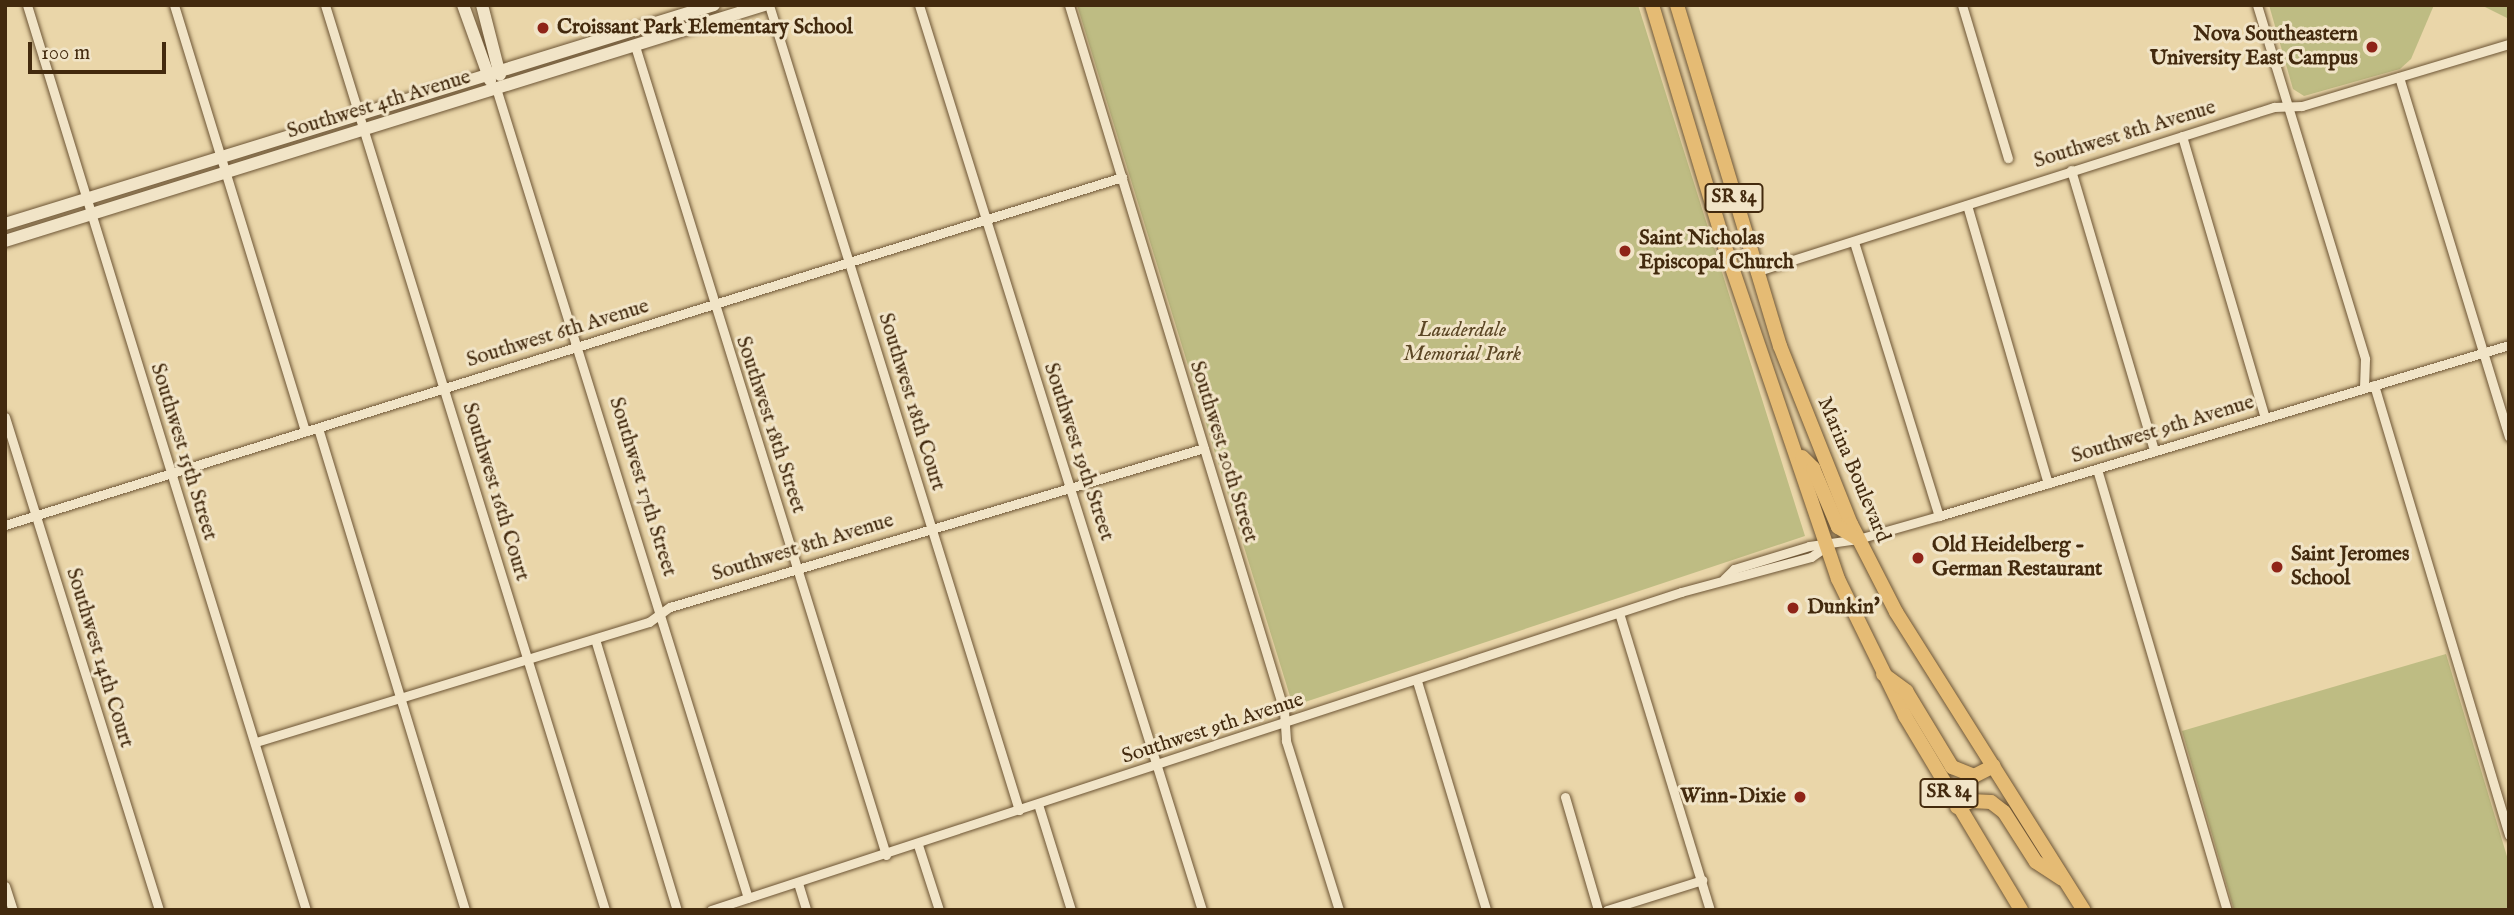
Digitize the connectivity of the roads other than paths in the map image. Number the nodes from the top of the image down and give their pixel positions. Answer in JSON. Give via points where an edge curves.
{"nodes":[{"id":1,"x":27,"y":5,"type":"edge"},
{"id":2,"x":174,"y":5,"type":"edge"},
{"id":3,"x":325,"y":5,"type":"edge"},
{"id":4,"x":463,"y":5,"type":"edge"},
{"id":5,"x":482,"y":5,"type":"edge"},
{"id":6,"x":714,"y":5,"type":"edge"},
{"id":7,"x":766,"y":5,"type":"edge"},
{"id":8,"x":919,"y":5,"type":"edge"},
{"id":9,"x":1069,"y":5,"type":"edge"},
{"id":10,"x":1652,"y":5,"type":"edge"},
{"id":11,"x":1677,"y":5,"type":"edge"},
{"id":12,"x":1962,"y":5,"type":"edge"},
{"id":13,"x":2258,"y":5,"type":"edge"},
{"id":14,"x":635,"y":46,"type":"junction"},
{"id":15,"x":2509,"y":46,"type":"edge"},
{"id":16,"x":502,"y":69,"type":"junction"},
{"id":17,"x":485,"y":74,"type":"junction"},
{"id":18,"x":2399,"y":77,"type":"junction"},
{"id":19,"x":496,"y":88,"type":"junction"},
{"id":20,"x":2289,"y":106,"type":"junction"},
{"id":21,"x":358,"y":115,"type":"junction"},
{"id":22,"x":362,"y":130,"type":"junction"},
{"id":23,"x":2182,"y":136,"type":"junction"},
{"id":24,"x":222,"y":156,"type":"junction"},
{"id":25,"x":2008,"y":158,"type":"dead end"},
{"id":26,"x":2071,"y":170,"type":"junction"},
{"id":27,"x":226,"y":172,"type":"junction"},
{"id":28,"x":1122,"y":177,"type":"junction"},
{"id":29,"x":86,"y":199,"type":"junction"},
{"id":30,"x":1967,"y":205,"type":"junction"},
{"id":31,"x":91,"y":215,"type":"junction"},
{"id":32,"x":985,"y":220,"type":"junction"},
{"id":33,"x":5,"y":224,"type":"edge"},
{"id":34,"x":5,"y":241,"type":"edge"},
{"id":35,"x":1854,"y":242,"type":"junction"},
{"id":36,"x":1727,"y":253,"type":"junction"},
{"id":37,"x":848,"y":261,"type":"junction"},
{"id":38,"x":1755,"y":272,"type":"junction"},
{"id":39,"x":713,"y":305,"type":"junction"},
{"id":40,"x":2509,"y":345,"type":"edge"},
{"id":41,"x":579,"y":346,"type":"junction"},
{"id":42,"x":2482,"y":352,"type":"junction"},
{"id":43,"x":2369,"y":386,"type":"junction"},
{"id":44,"x":443,"y":387,"type":"junction"},
{"id":45,"x":5,"y":417,"type":"edge"},
{"id":46,"x":2265,"y":418,"type":"junction"},
{"id":47,"x":318,"y":428,"type":"junction"},
{"id":48,"x":305,"y":431,"type":"junction"},
{"id":49,"x":2509,"y":437,"type":"edge"},
{"id":50,"x":1204,"y":448,"type":"junction"},
{"id":51,"x":1796,"y":451,"type":"junction"},
{"id":52,"x":2154,"y":451,"type":"junction"},
{"id":53,"x":2096,"y":469,"type":"junction"},
{"id":54,"x":171,"y":473,"type":"junction"},
{"id":55,"x":2048,"y":483,"type":"junction"},
{"id":56,"x":1071,"y":488,"type":"junction"},
{"id":57,"x":36,"y":515,"type":"junction"},
{"id":58,"x":1939,"y":516,"type":"junction"},
{"id":59,"x":5,"y":525,"type":"edge"},
{"id":60,"x":931,"y":528,"type":"junction"},
{"id":61,"x":1858,"y":539,"type":"junction"},
{"id":62,"x":1827,"y":546,"type":"junction"},
{"id":63,"x":797,"y":568,"type":"junction"},
{"id":64,"x":661,"y":613,"type":"junction"},
{"id":65,"x":1620,"y":616,"type":"junction"},
{"id":66,"x":595,"y":639,"type":"junction"},
{"id":67,"x":529,"y":659,"type":"junction"},
{"id":68,"x":1882,"y":673,"type":"junction"},
{"id":69,"x":1417,"y":681,"type":"junction"},
{"id":70,"x":400,"y":698,"type":"junction"},
{"id":71,"x":1285,"y":724,"type":"junction"},
{"id":72,"x":256,"y":742,"type":"junction"},
{"id":73,"x":1157,"y":766,"type":"junction"},
{"id":74,"x":1994,"y":766,"type":"junction"},
{"id":75,"x":1564,"y":797,"type":"dead end"},
{"id":76,"x":1038,"y":804,"type":"junction"},
{"id":77,"x":1957,"y":807,"type":"junction"},
{"id":78,"x":1019,"y":810,"type":"junction"},
{"id":79,"x":2509,"y":835,"type":"edge"},
{"id":80,"x":918,"y":845,"type":"junction"},
{"id":81,"x":886,"y":855,"type":"junction"},
{"id":82,"x":1702,"y":880,"type":"junction"},
{"id":83,"x":2066,"y":882,"type":"junction"},
{"id":84,"x":798,"y":883,"type":"junction"},
{"id":85,"x":5,"y":886,"type":"edge"},
{"id":86,"x":748,"y":898,"type":"junction"},
{"id":87,"x":2022,"y":909,"type":"edge"},
{"id":88,"x":13,"y":910,"type":"edge"},
{"id":89,"x":159,"y":910,"type":"edge"},
{"id":90,"x":306,"y":910,"type":"edge"},
{"id":91,"x":465,"y":910,"type":"edge"},
{"id":92,"x":605,"y":910,"type":"edge"},
{"id":93,"x":677,"y":910,"type":"edge"},
{"id":94,"x":711,"y":910,"type":"edge"},
{"id":95,"x":806,"y":910,"type":"edge"},
{"id":96,"x":939,"y":910,"type":"edge"},
{"id":97,"x":1071,"y":910,"type":"edge"},
{"id":98,"x":1202,"y":910,"type":"edge"},
{"id":99,"x":1339,"y":910,"type":"edge"},
{"id":100,"x":1486,"y":910,"type":"edge"},
{"id":101,"x":1598,"y":910,"type":"edge"},
{"id":102,"x":1607,"y":910,"type":"edge"},
{"id":103,"x":1710,"y":910,"type":"edge"},
{"id":104,"x":2084,"y":910,"type":"edge"},
{"id":105,"x":2227,"y":910,"type":"edge"}],
"edges":[{"from":1,"to":29,"type":"street","name":"Southwest 15th Street"},
{"from":2,"to":24,"type":"street"},
{"from":3,"to":21,"type":"street","name":"Southwest 16th Court"},
{"from":4,"to":17,"type":"main road","name":"Southwest 17th Street"},
{"from":5,"to":16,"type":"main road"},
{"from":6,"to":16,"type":"main road","name":"Southwest 4th Avenue"},
{"from":7,"to":14,"type":"main road","name":"Southwest 4th Avenue"},
{"from":7,"to":37,"type":"street","name":"Southwest 18th Court"},
{"from":8,"to":32,"type":"street","name":"Southwest 19th Street"},
{"from":9,"to":28,"type":"street","name":"Southwest 20th Street"},
{"from":10,"to":36,"type":"main road","name":"Marina Boulevard","number":"SR 84"},
{"from":11,"to":38,"type":"main road","name":"Marina Boulevard","number":"SR 84"},
{"from":12,"to":25,"type":"street"},
{"from":13,"to":20,"type":"street"},
{"from":14,"to":19,"type":"main road","name":"Southwest 4th Avenue"},
{"from":14,"to":39,"type":"street","name":"Southwest 18th Street"},
{"from":15,"to":18,"type":"street","name":"Southwest 8th Avenue"},
{"from":16,"to":17,"type":"main road","name":"Southwest 4th Avenue"},
{"from":16,"to":19,"type":"main road"},
{"from":17,"to":19,"type":"main road","name":"Southwest 17th Street"},
{"from":17,"to":21,"type":"main road","name":"Southwest 4th Avenue"},
{"from":18,"to":20,"type":"street","name":"Southwest 8th Avenue"},
{"from":18,"to":42,"type":"street"},
{"from":19,"to":22,"type":"main road","name":"Southwest 4th Avenue"},
{"from":19,"to":41,"type":"street","name":"Southwest 17th Street"},
{"from":20,"to":23,"type":"street","name":"Southwest 8th Avenue"},
{"from":20,"to":43,"type":"street","via":[[2365,359]]},
{"from":21,"to":22,"type":"street","name":"Southwest 16th Court"},
{"from":21,"to":24,"type":"main road","name":"Southwest 4th Avenue"},
{"from":22,"to":27,"type":"main road","name":"Southwest 4th Avenue"},
{"from":22,"to":44,"type":"street","name":"Southwest 16th Court"},
{"from":23,"to":26,"type":"street","name":"Southwest 8th Avenue"},
{"from":23,"to":46,"type":"street"},
{"from":24,"to":27,"type":"street"},
{"from":24,"to":29,"type":"main road","name":"Southwest 4th Avenue"},
{"from":26,"to":30,"type":"street","name":"Southwest 8th Avenue"},
{"from":26,"to":52,"type":"street"},
{"from":27,"to":31,"type":"main road","name":"Southwest 4th Avenue"},
{"from":27,"to":48,"type":"street"},
{"from":28,"to":32,"type":"street","name":"Southwest 6th Avenue"},
{"from":28,"to":50,"type":"street","name":"Southwest 20th Street"},
{"from":29,"to":31,"type":"street","name":"Southwest 15th Street"},
{"from":29,"to":33,"type":"main road","name":"Southwest 4th Avenue"},
{"from":30,"to":35,"type":"street","name":"Southwest 8th Avenue"},
{"from":30,"to":55,"type":"street"},
{"from":31,"to":34,"type":"main road","name":"Southwest 4th Avenue"},
{"from":31,"to":54,"type":"street","name":"Southwest 15th Street"},
{"from":32,"to":37,"type":"street","name":"Southwest 6th Avenue"},
{"from":32,"to":56,"type":"street","name":"Southwest 19th Street"},
{"from":35,"to":38,"type":"street","name":"Southwest 8th Avenue"},
{"from":35,"to":58,"type":"street"},
{"from":36,"to":38,"type":"main road"},
{"from":36,"to":51,"type":"main road","name":"Marina Boulevard","number":"SR 84"},
{"from":37,"to":39,"type":"street","name":"Southwest 6th Avenue"},
{"from":37,"to":60,"type":"street","name":"Southwest 18th Court"},
{"from":38,"to":61,"type":"main road","name":"Marina Boulevard","number":"SR 84","via":[[1795,389]]},
{"from":39,"to":41,"type":"street","name":"Southwest 6th Avenue"},
{"from":39,"to":63,"type":"street","name":"Southwest 18th Street"},
{"from":40,"to":42,"type":"street","name":"Southwest 9th Avenue"},
{"from":41,"to":44,"type":"street","name":"Southwest 6th Avenue"},
{"from":41,"to":64,"type":"street","name":"Southwest 17th Street"},
{"from":42,"to":43,"type":"street","name":"Southwest 9th Avenue"},
{"from":42,"to":49,"type":"street"},
{"from":43,"to":46,"type":"street","name":"Southwest 9th Avenue"},
{"from":43,"to":79,"type":"street"},
{"from":44,"to":47,"type":"street","name":"Southwest 6th Avenue"},
{"from":44,"to":67,"type":"street","name":"Southwest 16th Court"},
{"from":45,"to":57,"type":"street","name":"Southwest 14th Court"},
{"from":46,"to":52,"type":"street","name":"Southwest 9th Avenue"},
{"from":47,"to":48,"type":"street","name":"Southwest 6th Avenue"},
{"from":47,"to":70,"type":"street"},
{"from":48,"to":54,"type":"street","name":"Southwest 6th Avenue"},
{"from":50,"to":56,"type":"street","name":"Southwest 8th Avenue"},
{"from":50,"to":71,"type":"street","name":"Southwest 20th Street"},
{"from":51,"to":61,"type":"main road","via":[[1813,468],[1838,527]]},
{"from":51,"to":62,"type":"main road","name":"Marina Boulevard","number":"SR 84"},
{"from":52,"to":53,"type":"street","name":"Southwest 9th Avenue"},
{"from":53,"to":55,"type":"street","name":"Southwest 9th Avenue"},
{"from":53,"to":105,"type":"street"},
{"from":54,"to":57,"type":"street","name":"Southwest 6th Avenue"},
{"from":54,"to":72,"type":"street","name":"Southwest 15th Street"},
{"from":55,"to":58,"type":"street","name":"Southwest 9th Avenue"},
{"from":56,"to":60,"type":"street","name":"Southwest 8th Avenue"},
{"from":56,"to":73,"type":"street","name":"Southwest 19th Street"},
{"from":57,"to":59,"type":"street","name":"Southwest 6th Avenue"},
{"from":57,"to":89,"type":"street","name":"Southwest 14th Court"},
{"from":58,"to":61,"type":"street","name":"Southwest 9th Avenue"},
{"from":60,"to":63,"type":"street","name":"Southwest 8th Avenue"},
{"from":60,"to":78,"type":"street","name":"Southwest 18th Court"},
{"from":61,"to":62,"type":"street","name":"Southwest 9th Avenue"},
{"from":61,"to":74,"type":"main road","name":"Marina Boulevard","number":"SR 84","via":[[1896,612]]},
{"from":62,"to":65,"type":"street","name":"Southwest 9th Avenue","via":[[1811,557],[1736,580],[1724,579]]},
{"from":62,"to":68,"type":"main road","name":"Marina Boulevard","number":"SR 84"},
{"from":63,"to":64,"type":"street","name":"Southwest 8th Avenue"},
{"from":63,"to":81,"type":"street","name":"Southwest 18th Street"},
{"from":64,"to":66,"type":"street","name":"Southwest 8th Avenue","via":[[649,622]]},
{"from":64,"to":86,"type":"street","name":"Southwest 17th Street"},
{"from":65,"to":69,"type":"street","name":"Southwest 9th Avenue"},
{"from":65,"to":82,"type":"street"},
{"from":66,"to":67,"type":"street","name":"Southwest 8th Avenue"},
{"from":66,"to":93,"type":"street"},
{"from":67,"to":70,"type":"street","name":"Southwest 8th Avenue"},
{"from":67,"to":92,"type":"street","name":"Southwest 16th Court"},
{"from":68,"to":74,"type":"main road","via":[[1906,691],[1952,767],[1974,776]]},
{"from":68,"to":77,"type":"main road","name":"Marina Boulevard","number":"SR 84"},
{"from":69,"to":71,"type":"street","name":"Southwest 9th Avenue"},
{"from":69,"to":100,"type":"street"},
{"from":70,"to":72,"type":"street","name":"Southwest 8th Avenue"},
{"from":70,"to":91,"type":"street"},
{"from":71,"to":73,"type":"street","name":"Southwest 9th Avenue"},
{"from":71,"to":99,"type":"street","name":"Southwest 20th Street"},
{"from":72,"to":90,"type":"street","name":"Southwest 15th Street"},
{"from":73,"to":76,"type":"street","name":"Southwest 9th Avenue"},
{"from":73,"to":98,"type":"street","name":"Southwest 19th Street"},
{"from":74,"to":83,"type":"main road","name":"Marina Boulevard","number":"SR 84"},
{"from":75,"to":101,"type":"street"},
{"from":76,"to":78,"type":"street","name":"Southwest 9th Avenue"},
{"from":76,"to":97,"type":"street"},
{"from":77,"to":83,"type":"main road","via":[[1971,801],[1991,802],[2004,812],[2036,862]]},
{"from":77,"to":87,"type":"main road","name":"Marina Boulevard","number":"SR 84"},
{"from":78,"to":80,"type":"street","name":"Southwest 9th Avenue"},
{"from":80,"to":81,"type":"street","name":"Southwest 9th Avenue"},
{"from":80,"to":96,"type":"street"},
{"from":81,"to":84,"type":"street","name":"Southwest 9th Avenue"},
{"from":82,"to":102,"type":"street"},
{"from":82,"to":103,"type":"street"},
{"from":83,"to":104,"type":"main road","name":"Marina Boulevard","number":"SR 84"},
{"from":84,"to":86,"type":"street","name":"Southwest 9th Avenue"},
{"from":84,"to":95,"type":"street"},
{"from":85,"to":88,"type":"street"},
{"from":86,"to":94,"type":"street","name":"Southwest 9th Avenue"}]}
